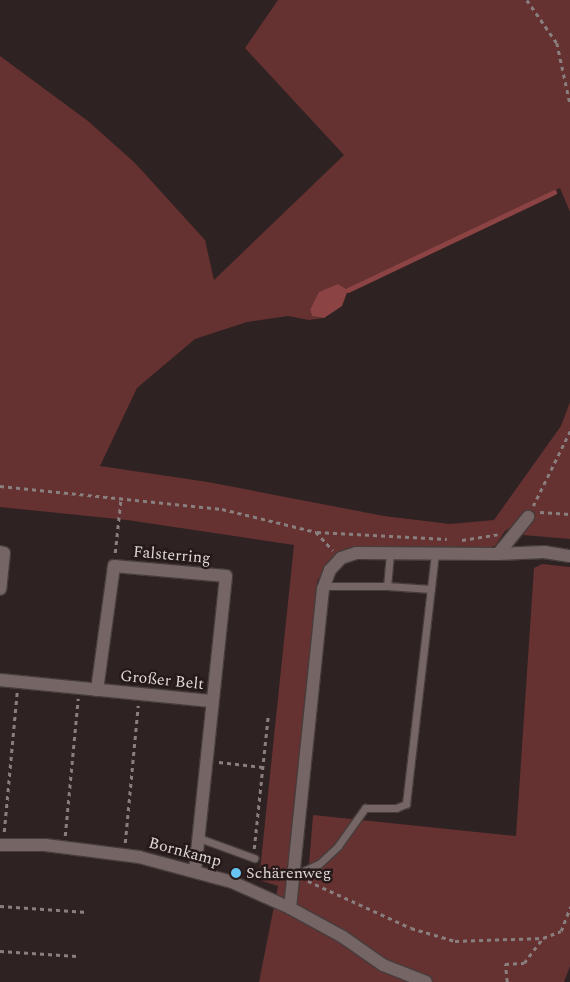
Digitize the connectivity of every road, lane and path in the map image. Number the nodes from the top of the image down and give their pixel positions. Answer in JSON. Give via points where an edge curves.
{"nodes":[{"id":1,"x":527,"y":0,"type":"edge"},
{"id":2,"x":570,"y":103,"type":"edge"},
{"id":3,"x":570,"y":431,"type":"edge"},
{"id":4,"x":0,"y":486,"type":"edge"},
{"id":5,"x":121,"y":497,"type":"junction"},
{"id":6,"x":529,"y":514,"type":"junction"},
{"id":7,"x":570,"y":514,"type":"edge"},
{"id":8,"x":520,"y":531,"type":"junction"},
{"id":9,"x":316,"y":532,"type":"junction"},
{"id":10,"x":0,"y":552,"type":"edge"},
{"id":11,"x":390,"y":553,"type":"junction"},
{"id":12,"x":435,"y":554,"type":"junction"},
{"id":13,"x":498,"y":554,"type":"junction"},
{"id":14,"x":570,"y":556,"type":"edge"},
{"id":15,"x":341,"y":558,"type":"junction"},
{"id":16,"x":114,"y":566,"type":"junction"},
{"id":17,"x":324,"y":586,"type":"junction"},
{"id":18,"x":387,"y":586,"type":"junction"},
{"id":19,"x":0,"y":589,"type":"edge"},
{"id":20,"x":431,"y":590,"type":"junction"},
{"id":21,"x":0,"y":680,"type":"edge"},
{"id":22,"x":19,"y":682,"type":"junction"},
{"id":23,"x":80,"y":688,"type":"junction"},
{"id":24,"x":97,"y":690,"type":"junction"},
{"id":25,"x":140,"y":694,"type":"junction"},
{"id":26,"x":212,"y":701,"type":"junction"},
{"id":27,"x":268,"y":716,"type":"dead end"},
{"id":28,"x":206,"y":761,"type":"junction"},
{"id":29,"x":262,"y":767,"type":"junction"},
{"id":30,"x":65,"y":838,"type":"dead end"},
{"id":31,"x":199,"y":838,"type":"junction"},
{"id":32,"x":2,"y":840,"type":"edge"},
{"id":33,"x":125,"y":844,"type":"dead end"},
{"id":34,"x":254,"y":858,"type":"joint"},
{"id":35,"x":195,"y":870,"type":"junction"},
{"id":36,"x":295,"y":876,"type":"junction"},
{"id":37,"x":0,"y":906,"type":"edge"},
{"id":38,"x":570,"y":907,"type":"edge"},
{"id":39,"x":290,"y":908,"type":"junction"},
{"id":40,"x":87,"y":912,"type":"dead end"},
{"id":41,"x":543,"y":938,"type":"junction"},
{"id":42,"x":0,"y":951,"type":"edge"},
{"id":43,"x":77,"y":956,"type":"dead end"},
{"id":44,"x":426,"y":982,"type":"edge"},
{"id":45,"x":507,"y":982,"type":"edge"}],
"edges":[{"from":1,"to":2,"type":"path","via":[[557,43]]},
{"from":3,"to":6,"type":"path"},
{"from":4,"to":5,"type":"path"},
{"from":5,"to":9,"type":"path","via":[[222,510]]},
{"from":5,"to":16,"type":"path"},
{"from":6,"to":7,"type":"path"},
{"from":6,"to":8,"type":"street"},
{"from":8,"to":9,"type":"path","via":[[457,540]]},
{"from":8,"to":13,"type":"street"},
{"from":9,"to":15,"type":"path"},
{"from":10,"to":19,"type":"street","via":[[4,553]]},
{"from":11,"to":12,"type":"street"},
{"from":11,"to":15,"type":"street","via":[[356,552]]},
{"from":11,"to":18,"type":"lane"},
{"from":12,"to":13,"type":"street"},
{"from":12,"to":20,"type":"lane"},
{"from":13,"to":14,"type":"street","via":[[544,552]]},
{"from":15,"to":17,"type":"street","via":[[330,570]]},
{"from":16,"to":24,"type":"street","name":"Falsterring"},
{"from":16,"to":26,"type":"street","name":"Falsterring","via":[[226,576]]},
{"from":17,"to":18,"type":"lane"},
{"from":17,"to":36,"type":"street","via":[[302,768]]},
{"from":18,"to":20,"type":"lane"},
{"from":20,"to":36,"type":"lane","via":[[406,804],[396,808],[365,808],[332,852],[319,864]]},
{"from":21,"to":22,"type":"street","name":"Großer Belt"},
{"from":22,"to":23,"type":"street","name":"Großer Belt"},
{"from":22,"to":32,"type":"path"},
{"from":23,"to":24,"type":"street","name":"Großer Belt"},
{"from":23,"to":30,"type":"path"},
{"from":24,"to":25,"type":"street","name":"Großer Belt"},
{"from":25,"to":26,"type":"street","name":"Großer Belt"},
{"from":25,"to":33,"type":"path"},
{"from":26,"to":28,"type":"street","name":"Großer Belt"},
{"from":27,"to":29,"type":"path"},
{"from":28,"to":29,"type":"path"},
{"from":28,"to":31,"type":"street","name":"Großer Belt"},
{"from":29,"to":34,"type":"path"},
{"from":31,"to":34,"type":"lane"},
{"from":31,"to":35,"type":"street","name":"Großer Belt"},
{"from":32,"to":35,"type":"street","name":"Bornkamp","via":[[90,849]]},
{"from":35,"to":39,"type":"street","name":"Bornkamp","via":[[232,882]]},
{"from":36,"to":39,"type":"street"},
{"from":36,"to":41,"type":"path","via":[[435,937],[468,942]]},
{"from":37,"to":40,"type":"path"},
{"from":38,"to":41,"type":"path","via":[[561,931]]},
{"from":39,"to":44,"type":"street","name":"Bornkamp","via":[[383,964]]},
{"from":41,"to":45,"type":"path","via":[[524,963],[505,964]]},
{"from":42,"to":43,"type":"path"}]}
